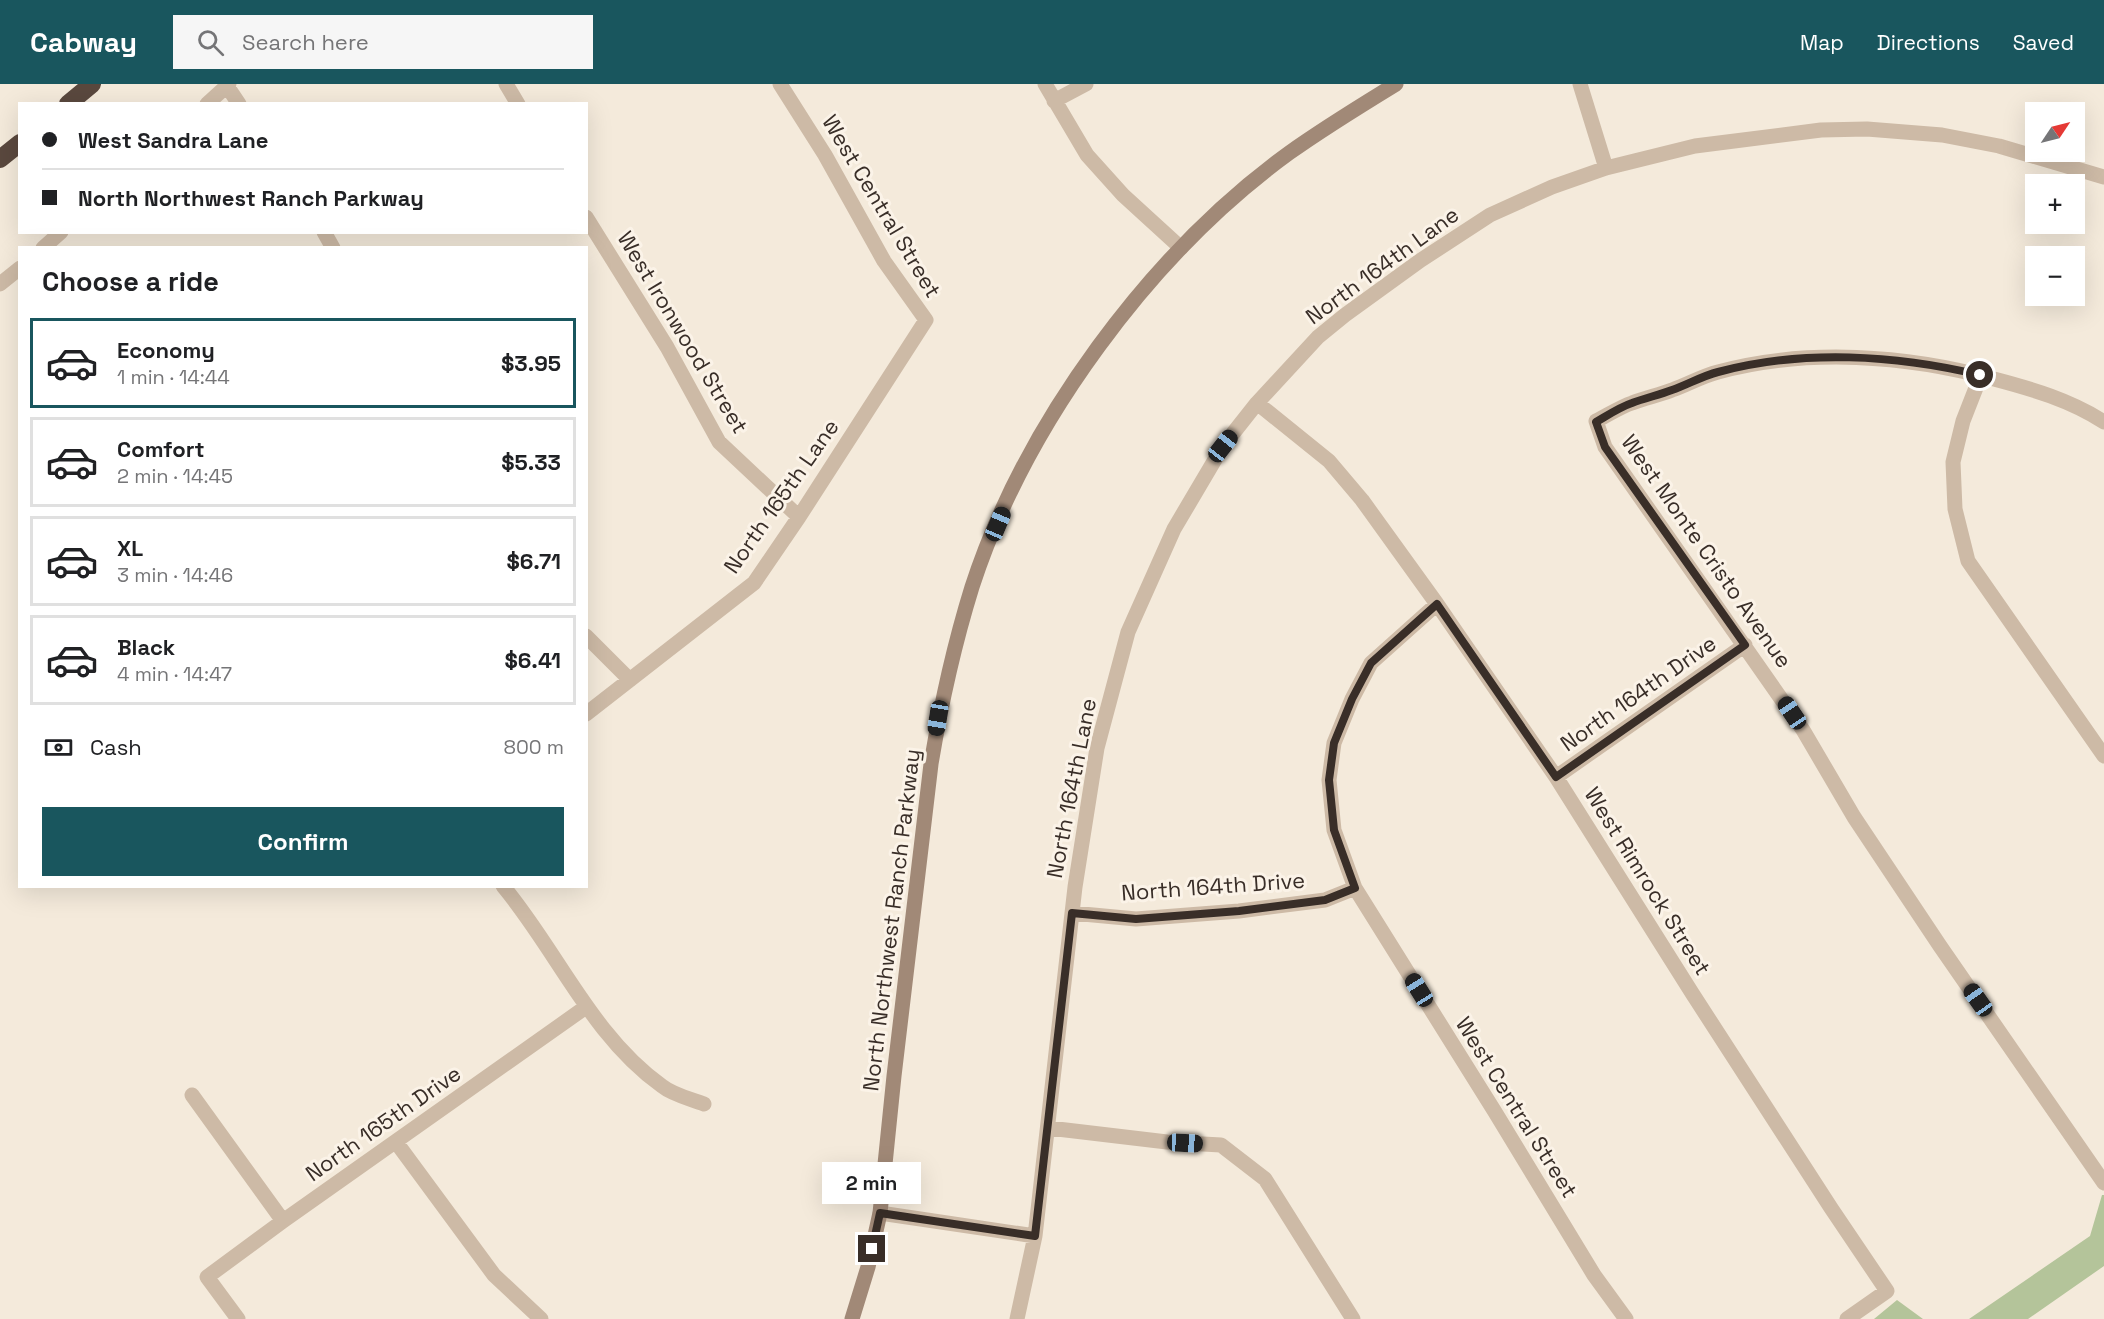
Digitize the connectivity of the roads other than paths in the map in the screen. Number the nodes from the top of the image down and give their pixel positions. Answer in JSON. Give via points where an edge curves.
{"nodes":[{"id":1,"x":92,"y":84,"type":"edge"},
{"id":2,"x":506,"y":84,"type":"edge"},
{"id":3,"x":780,"y":84,"type":"edge"},
{"id":4,"x":1045,"y":84,"type":"edge"},
{"id":5,"x":1086,"y":84,"type":"edge"},
{"id":6,"x":1396,"y":84,"type":"edge"},
{"id":7,"x":1580,"y":84,"type":"edge"},
{"id":8,"x":228,"y":85,"type":"edge"},
{"id":9,"x":1054,"y":101,"type":"junction"},
{"id":10,"x":70,"y":102,"type":"edge"},
{"id":11,"x":209,"y":102,"type":"edge"},
{"id":12,"x":238,"y":102,"type":"edge"},
{"id":13,"x":517,"y":102,"type":"edge"},
{"id":14,"x":18,"y":145,"type":"edge"},
{"id":15,"x":0,"y":159,"type":"edge"},
{"id":16,"x":1606,"y":168,"type":"junction"},
{"id":17,"x":2104,"y":177,"type":"edge"},
{"id":18,"x":588,"y":220,"type":"edge"},
{"id":19,"x":1181,"y":248,"type":"junction"},
{"id":20,"x":18,"y":270,"type":"edge"},
{"id":21,"x":0,"y":285,"type":"edge"},
{"id":22,"x":926,"y":320,"type":"joint"},
{"id":23,"x":1980,"y":375,"type":"junction"},
{"id":24,"x":1257,"y":403,"type":"junction"},
{"id":25,"x":2104,"y":422,"type":"edge"},
{"id":26,"x":799,"y":517,"type":"junction"},
{"id":27,"x":1437,"y":604,"type":"junction"},
{"id":28,"x":588,"y":638,"type":"edge"},
{"id":29,"x":1745,"y":645,"type":"junction"},
{"id":30,"x":630,"y":680,"type":"junction"},
{"id":31,"x":588,"y":712,"type":"edge"},
{"id":32,"x":2104,"y":756,"type":"edge"},
{"id":33,"x":1556,"y":777,"type":"junction"},
{"id":34,"x":504,"y":888,"type":"edge"},
{"id":35,"x":1355,"y":888,"type":"junction"},
{"id":36,"x":1072,"y":913,"type":"junction"},
{"id":37,"x":586,"y":1007,"type":"junction"},
{"id":38,"x":192,"y":1095,"type":"dead end"},
{"id":39,"x":704,"y":1104,"type":"dead end"},
{"id":40,"x":1049,"y":1128,"type":"junction"},
{"id":41,"x":396,"y":1142,"type":"junction"},
{"id":42,"x":2104,"y":1183,"type":"edge"},
{"id":43,"x":880,"y":1213,"type":"junction"},
{"id":44,"x":283,"y":1221,"type":"junction"},
{"id":45,"x":1035,"y":1236,"type":"junction"},
{"id":46,"x":238,"y":1319,"type":"edge"},
{"id":47,"x":541,"y":1319,"type":"edge"},
{"id":48,"x":852,"y":1319,"type":"edge"},
{"id":49,"x":1017,"y":1319,"type":"edge"},
{"id":50,"x":1353,"y":1319,"type":"edge"},
{"id":51,"x":1626,"y":1319,"type":"edge"},
{"id":52,"x":1847,"y":1319,"type":"edge"}],
"edges":[{"from":1,"to":10,"type":"highway"},
{"from":2,"to":13,"type":"street"},
{"from":3,"to":22,"type":"street","name":"West Central Street","via":[[825,154],[884,261]]},
{"from":4,"to":9,"type":"street"},
{"from":5,"to":9,"type":"street"},
{"from":6,"to":19,"type":"main road","name":"North Northwest Ranch Parkway","via":[[1288,154]]},
{"from":7,"to":16,"type":"street"},
{"from":8,"to":11,"type":"street"},
{"from":8,"to":12,"type":"street"},
{"from":9,"to":19,"type":"street","via":[[1087,155],[1123,195]]},
{"from":14,"to":15,"type":"highway"},
{"from":16,"to":17,"type":"street","name":"North 164th Lane","via":[[1695,146],[1821,130],[1867,129],[1976,141]]},
{"from":16,"to":24,"type":"street","name":"North 164th Lane","via":[[1490,215],[1422,260],[1318,337]]},
{"from":18,"to":26,"type":"street","name":"West Ironwood Street","via":[[667,347],[719,442]]},
{"from":19,"to":43,"type":"main road","name":"North Northwest Ranch Parkway","via":[[1094,352],[1048,424],[1006,504],[973,586],[948,674],[931,764]]},
{"from":20,"to":21,"type":"street"},
{"from":22,"to":26,"type":"street","name":"North 165th Lane"},
{"from":23,"to":25,"type":"street","via":[[2047,394]]},
{"from":23,"to":29,"type":"street","name":"West Monte Cristo Avenue","via":[[1913,362],[1856,357],[1751,365],[1717,372],[1630,404],[1596,422],[1605,447]]},
{"from":23,"to":32,"type":"street","via":[[1953,462],[1955,509],[1968,561]]},
{"from":24,"to":27,"type":"street","name":"West Rimrock Street","via":[[1329,461]]},
{"from":24,"to":36,"type":"street","name":"North 164th Lane","via":[[1223,446],[1174,529],[1128,632],[1097,748]]},
{"from":26,"to":30,"type":"street","name":"North 165th Lane","via":[[754,583]]},
{"from":27,"to":33,"type":"street","name":"West Rimrock Street"},
{"from":27,"to":35,"type":"street","name":"West Central Street","via":[[1371,663],[1334,743],[1329,780],[1334,830]]},
{"from":28,"to":30,"type":"street"},
{"from":29,"to":33,"type":"street","name":"North 164th Drive"},
{"from":29,"to":42,"type":"street","name":"West Monte Cristo Avenue","via":[[1940,946]]},
{"from":30,"to":31,"type":"street","name":"North 165th Lane"},
{"from":33,"to":52,"type":"street","name":"West Rimrock Street","via":[[1887,1292]]},
{"from":34,"to":37,"type":"street"},
{"from":35,"to":36,"type":"street","name":"North 164th Drive","via":[[1325,900],[1239,911],[1136,919]]},
{"from":35,"to":51,"type":"street","name":"West Central Street","via":[[1594,1275]]},
{"from":36,"to":40,"type":"street","name":"North 164th Lane"},
{"from":37,"to":39,"type":"street","via":[[616,1046],[663,1088]]},
{"from":37,"to":41,"type":"street","name":"North 165th Drive"},
{"from":38,"to":44,"type":"street"},
{"from":40,"to":45,"type":"street","name":"North 164th Lane"},
{"from":40,"to":50,"type":"street","via":[[1221,1145],[1265,1179]]},
{"from":41,"to":44,"type":"street","name":"North 165th Drive"},
{"from":41,"to":47,"type":"street","via":[[494,1275]]},
{"from":43,"to":45,"type":"street"},
{"from":43,"to":48,"type":"main road","name":"North Northwest Ranch Parkway"},
{"from":44,"to":46,"type":"street","name":"North 165th Drive","via":[[207,1277]]},
{"from":45,"to":49,"type":"street","name":"North 164th Lane"}]}
